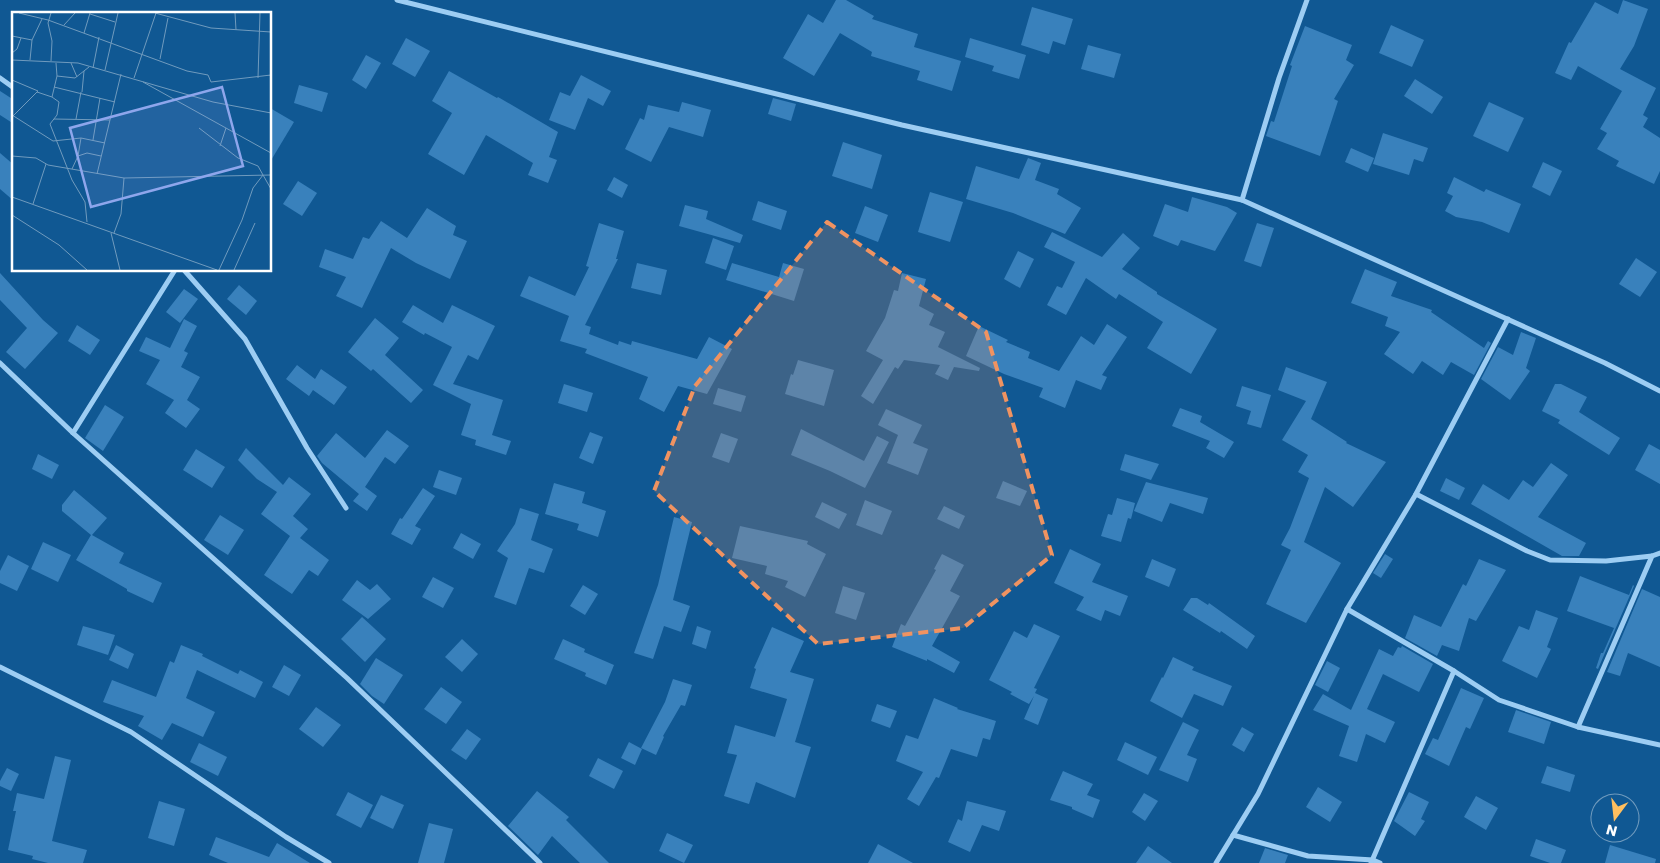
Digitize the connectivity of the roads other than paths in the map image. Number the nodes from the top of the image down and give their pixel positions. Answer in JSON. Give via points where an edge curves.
{"nodes":[{"id":1,"x":397,"y":0,"type":"edge"},
{"id":2,"x":1307,"y":0,"type":"edge"},
{"id":3,"x":0,"y":78,"type":"edge"},
{"id":4,"x":12,"y":87,"type":"edge"},
{"id":5,"x":1242,"y":200,"type":"junction"},
{"id":6,"x":173,"y":271,"type":"edge"},
{"id":7,"x":185,"y":271,"type":"edge"},
{"id":8,"x":1508,"y":319,"type":"junction"},
{"id":9,"x":0,"y":363,"type":"edge"},
{"id":10,"x":1660,"y":390,"type":"edge"},
{"id":11,"x":73,"y":432,"type":"junction"},
{"id":12,"x":1416,"y":494,"type":"junction"},
{"id":13,"x":346,"y":508,"type":"dead end"},
{"id":14,"x":1660,"y":553,"type":"edge"},
{"id":15,"x":1652,"y":556,"type":"junction"},
{"id":16,"x":1347,"y":609,"type":"junction"},
{"id":17,"x":0,"y":667,"type":"edge"},
{"id":18,"x":1454,"y":671,"type":"junction"},
{"id":19,"x":1578,"y":727,"type":"junction"},
{"id":20,"x":1660,"y":745,"type":"edge"},
{"id":21,"x":1233,"y":835,"type":"junction"},
{"id":22,"x":1372,"y":861,"type":"edge"},
{"id":23,"x":329,"y":863,"type":"edge"},
{"id":24,"x":540,"y":863,"type":"edge"},
{"id":25,"x":1216,"y":863,"type":"edge"},
{"id":26,"x":1380,"y":863,"type":"edge"}],
"edges":[{"from":1,"to":5,"type":"street","via":[[902,125]]},
{"from":2,"to":5,"type":"street","via":[[1279,78]]},
{"from":3,"to":4,"type":"street"},
{"from":5,"to":8,"type":"street"},
{"from":6,"to":11,"type":"street"},
{"from":7,"to":13,"type":"street","via":[[245,339],[307,448]]},
{"from":8,"to":10,"type":"street"},
{"from":8,"to":12,"type":"street"},
{"from":9,"to":11,"type":"street"},
{"from":11,"to":24,"type":"street","via":[[347,678]]},
{"from":12,"to":15,"type":"street","via":[[1550,560],[1606,561]]},
{"from":12,"to":16,"type":"street"},
{"from":14,"to":15,"type":"street"},
{"from":15,"to":19,"type":"street"},
{"from":16,"to":18,"type":"street"},
{"from":16,"to":21,"type":"street","via":[[1258,794]]},
{"from":17,"to":23,"type":"street","via":[[131,732]]},
{"from":18,"to":19,"type":"street","via":[[1499,700]]},
{"from":18,"to":22,"type":"street"},
{"from":19,"to":20,"type":"street"},
{"from":21,"to":22,"type":"street","via":[[1308,856]]},
{"from":21,"to":25,"type":"street"},
{"from":22,"to":26,"type":"street"}]}
